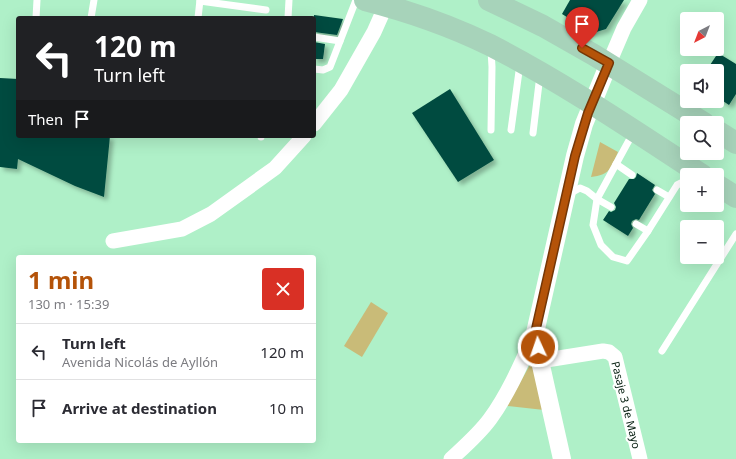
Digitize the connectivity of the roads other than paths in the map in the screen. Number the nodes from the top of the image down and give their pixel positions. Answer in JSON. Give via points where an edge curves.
{"nodes":[{"id":1,"x":37,"y":0,"type":"edge"},
{"id":2,"x":94,"y":0,"type":"edge"},
{"id":3,"x":289,"y":0,"type":"edge"},
{"id":4,"x":356,"y":0,"type":"edge"},
{"id":5,"x":365,"y":0,"type":"edge"},
{"id":6,"x":489,"y":0,"type":"edge"},
{"id":7,"x":640,"y":0,"type":"edge"},
{"id":8,"x":200,"y":1,"type":"edge"},
{"id":9,"x":386,"y":5,"type":"junction"},
{"id":10,"x":266,"y":10,"type":"dead end"},
{"id":11,"x":36,"y":16,"type":"edge"},
{"id":12,"x":91,"y":16,"type":"edge"},
{"id":13,"x":198,"y":16,"type":"edge"},
{"id":14,"x":288,"y":16,"type":"edge"},
{"id":15,"x":316,"y":37,"type":"edge"},
{"id":16,"x":340,"y":41,"type":"junction"},
{"id":17,"x":490,"y":46,"type":"junction"},
{"id":18,"x":520,"y":62,"type":"junction"},
{"id":19,"x":609,"y":63,"type":"junction"},
{"id":20,"x":316,"y":69,"type":"edge"},
{"id":21,"x":540,"y":73,"type":"junction"},
{"id":22,"x":592,"y":103,"type":"junction"},
{"id":23,"x":693,"y":116,"type":"edge"},
{"id":24,"x":316,"y":121,"type":"edge"},
{"id":25,"x":491,"y":130,"type":"dead end"},
{"id":26,"x":511,"y":130,"type":"dead end"},
{"id":27,"x":634,"y":131,"type":"junction"},
{"id":28,"x":533,"y":133,"type":"dead end"},
{"id":29,"x":724,"y":135,"type":"edge"},
{"id":30,"x":302,"y":138,"type":"edge"},
{"id":31,"x":736,"y":143,"type":"edge"},
{"id":32,"x":616,"y":164,"type":"junction"},
{"id":33,"x":686,"y":168,"type":"edge"},
{"id":34,"x":632,"y":175,"type":"dead end"},
{"id":35,"x":680,"y":184,"type":"edge"},
{"id":36,"x":657,"y":190,"type":"dead end"},
{"id":37,"x":724,"y":191,"type":"edge"},
{"id":38,"x":566,"y":196,"type":"junction"},
{"id":39,"x":669,"y":197,"type":"junction"},
{"id":40,"x":736,"y":197,"type":"edge"},
{"id":41,"x":597,"y":199,"type":"junction"},
{"id":42,"x":611,"y":207,"type":"dead end"},
{"id":43,"x":636,"y":224,"type":"dead end"},
{"id":44,"x":648,"y":231,"type":"junction"},
{"id":45,"x":736,"y":234,"type":"edge"},
{"id":46,"x":113,"y":241,"type":"dead end"},
{"id":47,"x":535,"y":333,"type":"junction"},
{"id":48,"x":662,"y":351,"type":"dead end"},
{"id":49,"x":540,"y":361,"type":"junction"},
{"id":50,"x":451,"y":459,"type":"edge"},
{"id":51,"x":562,"y":459,"type":"edge"},
{"id":52,"x":640,"y":459,"type":"edge"}],
"edges":[{"from":1,"to":11,"type":"lane"},
{"from":2,"to":12,"type":"lane"},
{"from":3,"to":14,"type":"lane"},
{"from":4,"to":16,"type":"lane"},
{"from":5,"to":9,"type":"main road"},
{"from":6,"to":19,"type":"main road","via":[[543,26]]},
{"from":7,"to":19,"type":"street"},
{"from":8,"to":10,"type":"lane"},
{"from":8,"to":13,"type":"lane"},
{"from":9,"to":17,"type":"main road","via":[[447,26]]},
{"from":9,"to":24,"type":"street","via":[[374,32],[341,90]]},
{"from":15,"to":16,"type":"lane"},
{"from":16,"to":20,"type":"lane","via":[[330,67]]},
{"from":17,"to":18,"type":"main road"},
{"from":17,"to":25,"type":"lane"},
{"from":18,"to":21,"type":"main road"},
{"from":18,"to":26,"type":"lane"},
{"from":19,"to":22,"type":"street"},
{"from":19,"to":23,"type":"main road"},
{"from":21,"to":22,"type":"main road"},
{"from":21,"to":28,"type":"lane"},
{"from":22,"to":27,"type":"main road"},
{"from":22,"to":38,"type":"street","via":[[584,124]]},
{"from":27,"to":32,"type":"lane"},
{"from":27,"to":33,"type":"main road"},
{"from":29,"to":31,"type":"main road"},
{"from":30,"to":46,"type":"street","via":[[275,168],[211,214],[182,228]]},
{"from":32,"to":34,"type":"lane"},
{"from":32,"to":41,"type":"lane"},
{"from":35,"to":39,"type":"lane"},
{"from":36,"to":39,"type":"lane"},
{"from":37,"to":40,"type":"main road"},
{"from":38,"to":41,"type":"lane","via":[[580,188]]},
{"from":38,"to":47,"type":"street"},
{"from":39,"to":44,"type":"lane"},
{"from":41,"to":42,"type":"lane"},
{"from":41,"to":44,"type":"lane","via":[[593,225],[601,245],[613,257],[627,260]]},
{"from":43,"to":44,"type":"lane"},
{"from":45,"to":48,"type":"lane"},
{"from":47,"to":49,"type":"street"},
{"from":47,"to":50,"type":"street","via":[[513,382],[490,419]]},
{"from":49,"to":51,"type":"street"},
{"from":49,"to":52,"type":"street","name":"Pasaje 3 de Mayo","via":[[603,351],[615,357]]}]}
